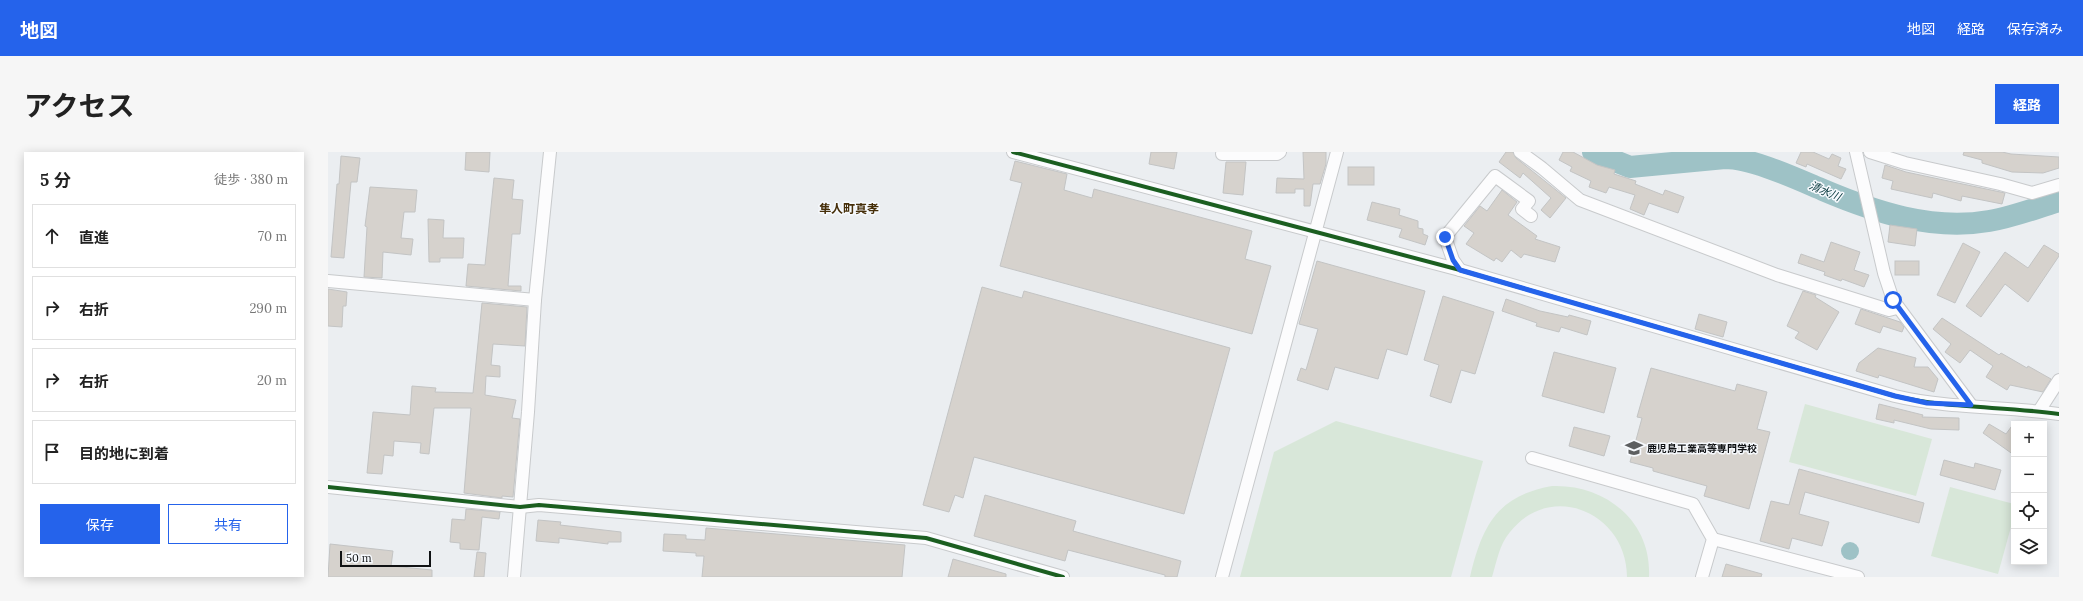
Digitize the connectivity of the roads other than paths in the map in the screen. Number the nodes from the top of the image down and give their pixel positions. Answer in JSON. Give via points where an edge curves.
{"nodes":[{"id":1,"x":550,"y":152,"type":"edge"},
{"id":2,"x":1013,"y":152,"type":"edge"},
{"id":3,"x":1280,"y":152,"type":"edge"},
{"id":4,"x":1337,"y":152,"type":"edge"},
{"id":5,"x":1520,"y":152,"type":"edge"},
{"id":6,"x":1856,"y":152,"type":"edge"},
{"id":7,"x":1870,"y":152,"type":"edge"},
{"id":8,"x":1222,"y":154,"type":"dead end"},
{"id":9,"x":2059,"y":185,"type":"edge"},
{"id":10,"x":1531,"y":216,"type":"dead end"},
{"id":11,"x":1316,"y":232,"type":"junction"},
{"id":12,"x":1460,"y":270,"type":"junction"},
{"id":13,"x":328,"y":280,"type":"edge"},
{"id":14,"x":535,"y":300,"type":"junction"},
{"id":15,"x":1898,"y":308,"type":"junction"},
{"id":16,"x":2059,"y":380,"type":"edge"},
{"id":17,"x":1971,"y":405,"type":"junction"},
{"id":18,"x":2039,"y":411,"type":"junction"},
{"id":19,"x":2059,"y":414,"type":"edge"},
{"id":20,"x":1532,"y":458,"type":"dead end"},
{"id":21,"x":328,"y":487,"type":"edge"},
{"id":22,"x":520,"y":507,"type":"junction"},
{"id":23,"x":1712,"y":539,"type":"junction"},
{"id":24,"x":514,"y":577,"type":"edge"},
{"id":25,"x":1063,"y":577,"type":"edge"},
{"id":26,"x":1222,"y":577,"type":"edge"},
{"id":27,"x":1702,"y":577,"type":"edge"},
{"id":28,"x":1858,"y":577,"type":"edge"}],
"edges":[{"from":1,"to":14,"type":"street"},
{"from":2,"to":11,"type":"street"},
{"from":3,"to":8,"type":"street"},
{"from":4,"to":11,"type":"street"},
{"from":5,"to":15,"type":"street","via":[[1580,200],[1777,275],[1889,310]]},
{"from":6,"to":15,"type":"street","via":[[1884,273]]},
{"from":7,"to":9,"type":"street","via":[[1905,163],[2032,193]]},
{"from":10,"to":12,"type":"street","via":[[1522,209],[1529,201],[1495,176],[1445,237],[1453,260]]},
{"from":11,"to":12,"type":"street"},
{"from":11,"to":26,"type":"street"},
{"from":12,"to":17,"type":"street","via":[[1895,396],[1927,403]]},
{"from":13,"to":14,"type":"street"},
{"from":14,"to":22,"type":"street"},
{"from":15,"to":17,"type":"street"},
{"from":16,"to":18,"type":"street"},
{"from":17,"to":18,"type":"street"},
{"from":18,"to":19,"type":"street"},
{"from":20,"to":23,"type":"street","via":[[1693,504]]},
{"from":21,"to":22,"type":"street"},
{"from":22,"to":24,"type":"street"},
{"from":22,"to":25,"type":"street","via":[[539,505],[926,538]]},
{"from":23,"to":27,"type":"street"},
{"from":23,"to":28,"type":"street"}]}
